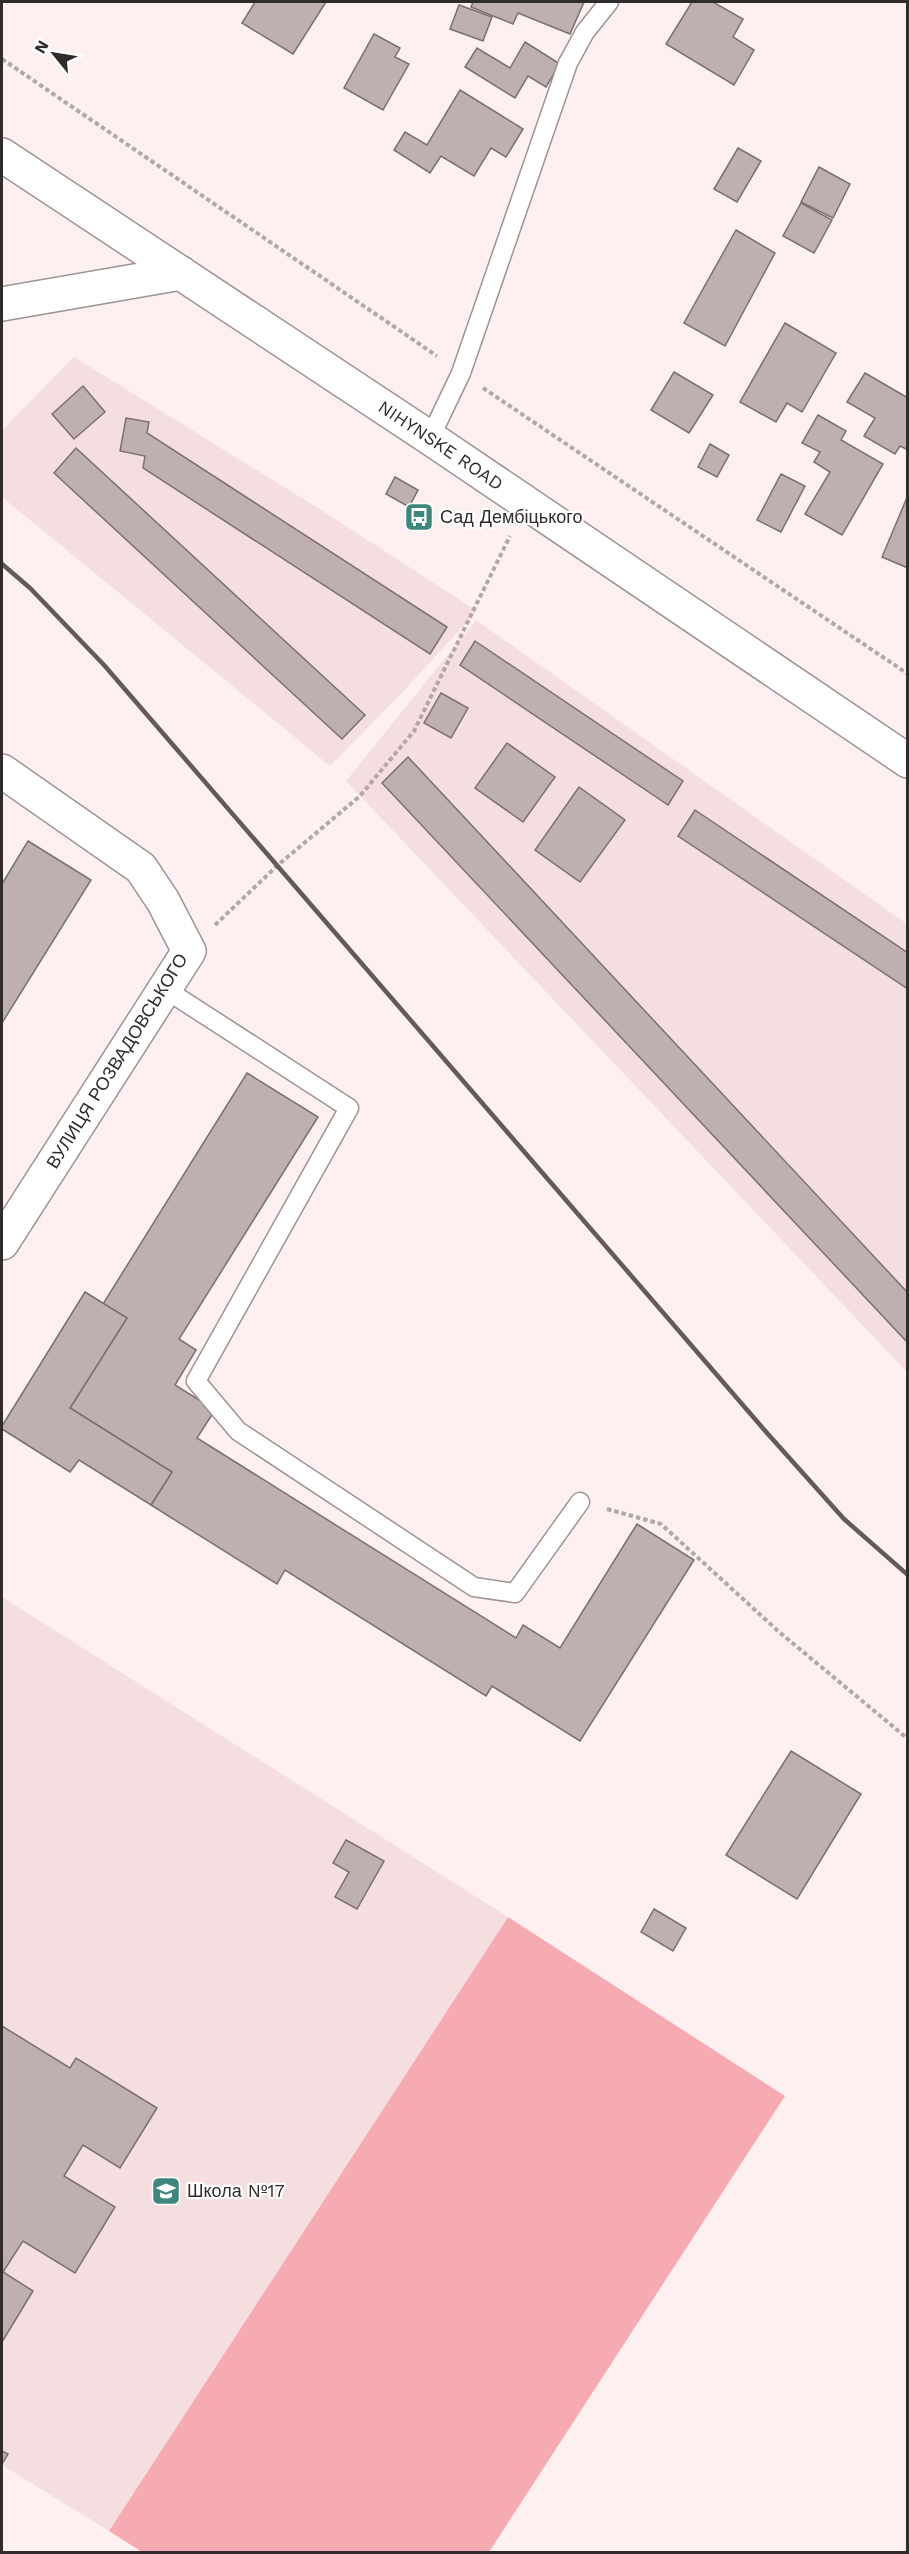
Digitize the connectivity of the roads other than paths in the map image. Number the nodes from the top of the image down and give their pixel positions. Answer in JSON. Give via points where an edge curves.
{"nodes":[{"id":1,"x":609,"y":2,"type":"edge"},
{"id":2,"x":2,"y":155,"type":"edge"},
{"id":3,"x":181,"y":273,"type":"junction"},
{"id":4,"x":2,"y":304,"type":"edge"},
{"id":5,"x":430,"y":438,"type":"junction"},
{"id":6,"x":908,"y":761,"type":"edge"},
{"id":7,"x":2,"y":771,"type":"edge"},
{"id":8,"x":165,"y":989,"type":"junction"},
{"id":9,"x":2,"y":1243,"type":"edge"},
{"id":10,"x":580,"y":1502,"type":"road end"}],
"edges":[{"from":1,"to":5,"type":"lane","via":[[585,32],[568,63],[461,373]]},
{"from":2,"to":3,"type":"main road","name":"NIHYNSKE ROAD"},
{"from":3,"to":4,"type":"main road"},
{"from":3,"to":5,"type":"main road","name":"NIHYNSKE ROAD"},
{"from":5,"to":6,"type":"main road","name":"NIHYNSKE ROAD"},
{"from":7,"to":8,"type":"main road","name":"ВУЛИЦЯ РОЗВАДОВСЬКОГО","via":[[141,868],[189,951]]},
{"from":8,"to":9,"type":"main road","name":"ВУЛИЦЯ РОЗВАДОВСЬКОГО"},
{"from":8,"to":10,"type":"lane","via":[[349,1108],[196,1382],[238,1431],[474,1587],[515,1593]]}]}
